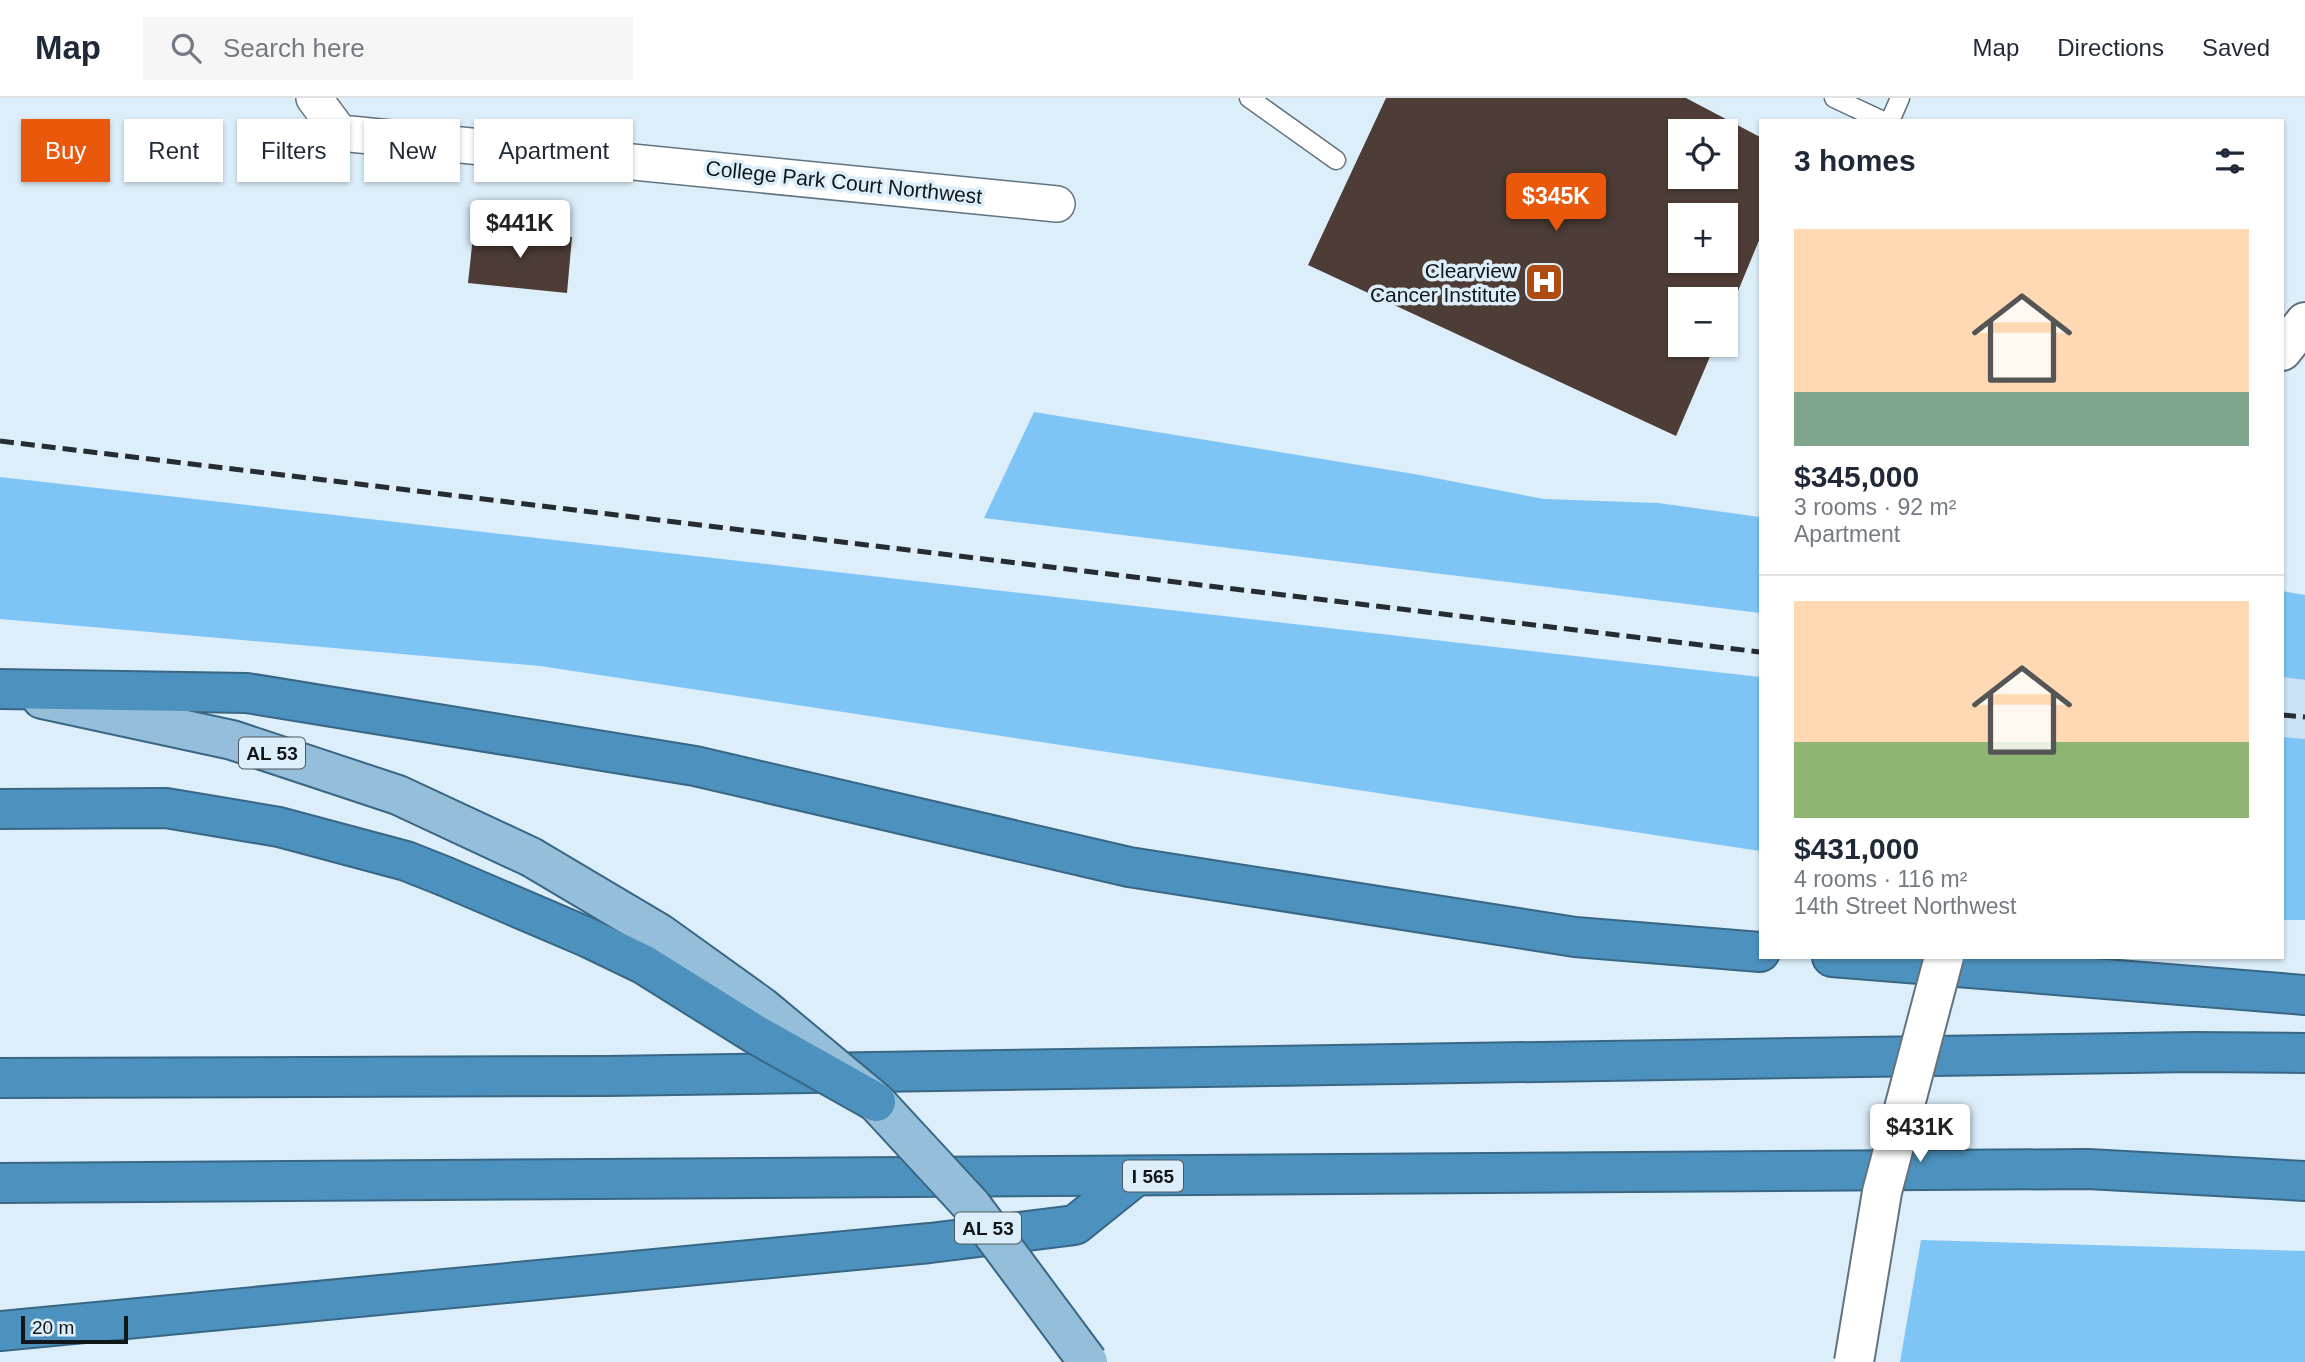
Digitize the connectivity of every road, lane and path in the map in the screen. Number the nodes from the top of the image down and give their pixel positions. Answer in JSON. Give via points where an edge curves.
{"nodes":[{"id":1,"x":314,"y":98,"type":"edge"},
{"id":2,"x":1248,"y":98,"type":"edge"},
{"id":3,"x":1834,"y":98,"type":"edge"},
{"id":4,"x":1900,"y":98,"type":"edge"},
{"id":5,"x":1879,"y":119,"type":"edge"},
{"id":6,"x":1891,"y":119,"type":"edge"},
{"id":7,"x":1336,"y":160,"type":"dead end"},
{"id":8,"x":1057,"y":204,"type":"dead end"},
{"id":9,"x":2305,"y":322,"type":"edge"},
{"id":10,"x":2284,"y":348,"type":"edge"},
{"id":11,"x":0,"y":689,"type":"edge"},
{"id":12,"x":0,"y":809,"type":"edge"},
{"id":13,"x":1759,"y":951,"type":"edge"},
{"id":14,"x":1857,"y":959,"type":"edge"},
{"id":15,"x":1943,"y":959,"type":"edge"},
{"id":16,"x":2305,"y":995,"type":"edge"},
{"id":17,"x":2305,"y":1054,"type":"edge"},
{"id":18,"x":0,"y":1078,"type":"edge"},
{"id":19,"x":876,"y":1102,"type":"junction"},
{"id":20,"x":1136,"y":1176,"type":"junction"},
{"id":21,"x":2305,"y":1181,"type":"edge"},
{"id":22,"x":0,"y":1183,"type":"edge"},
{"id":23,"x":0,"y":1331,"type":"edge"},
{"id":24,"x":1088,"y":1362,"type":"edge"},
{"id":25,"x":1854,"y":1362,"type":"edge"}],
"edges":[{"from":1,"to":8,"type":"street","name":"College Park Court Northwest","via":[[340,133]]},
{"from":2,"to":7,"type":"lane"},
{"from":3,"to":5,"type":"lane"},
{"from":4,"to":6,"type":"lane"},
{"from":9,"to":10,"type":"street"},
{"from":11,"to":13,"type":"highway","via":[[247,693],[695,766],[1129,867],[1575,937]]},
{"from":11,"to":19,"type":"main road","number":"AL 53","bridge":true,"via":[[232,740],[398,794],[531,857],[659,933],[762,1007]]},
{"from":12,"to":19,"type":"highway","bridge":true,"via":[[166,808],[279,827],[405,861],[643,964]]},
{"from":14,"to":16,"type":"highway"},
{"from":15,"to":25,"type":"street","bridge":true,"via":[[1882,1192]]},
{"from":17,"to":18,"type":"highway","via":[[2180,1052],[593,1076]]},
{"from":19,"to":24,"type":"main road","number":"AL 53","bridge":true,"via":[[972,1206]]},
{"from":20,"to":21,"type":"highway","number":"I 565","via":[[2088,1168]]},
{"from":20,"to":22,"type":"highway","number":"I 565"},
{"from":20,"to":23,"type":"highway","via":[[1075,1225]]}]}
